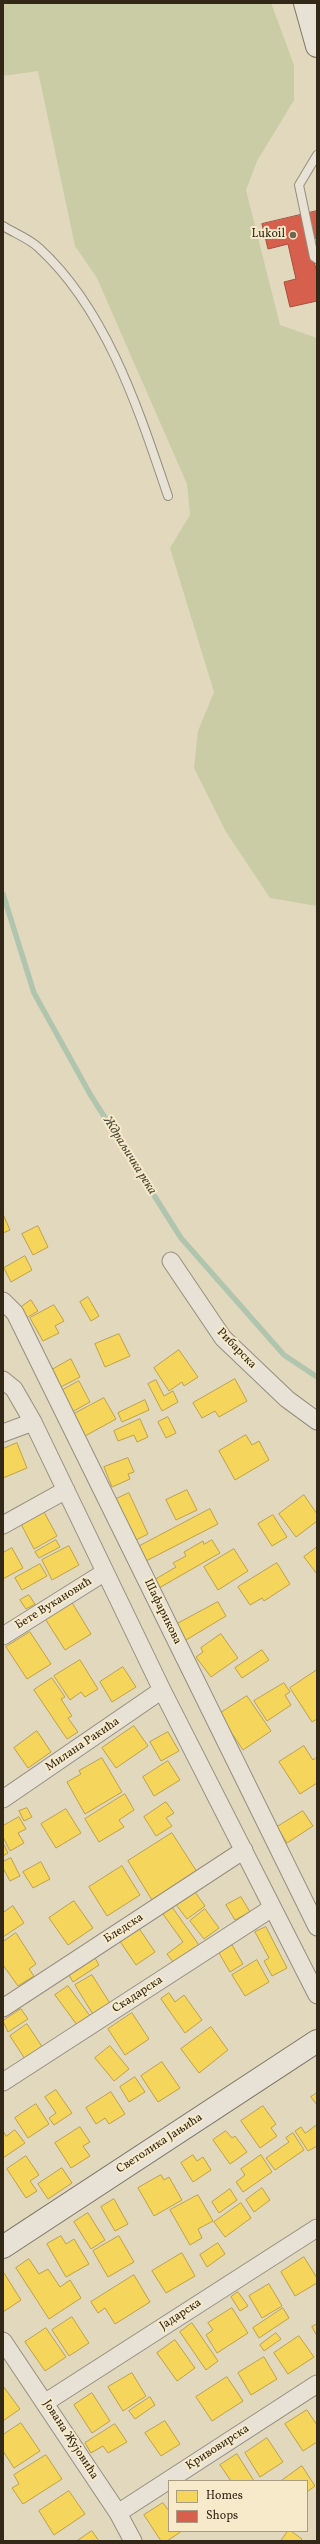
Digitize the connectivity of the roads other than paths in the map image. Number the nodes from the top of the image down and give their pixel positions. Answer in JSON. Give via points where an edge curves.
{"nodes":[{"id":1,"x":305,"y":3,"type":"edge"},
{"id":2,"x":317,"y":46,"type":"edge"},
{"id":3,"x":317,"y":155,"type":"edge"},
{"id":4,"x":3,"y":226,"type":"edge"},
{"id":5,"x":317,"y":259,"type":"edge"},
{"id":6,"x":168,"y":496,"type":"dead end"},
{"id":7,"x":171,"y":1262,"type":"dead end"},
{"id":8,"x":3,"y":1301,"type":"edge"},
{"id":9,"x":4,"y":1380,"type":"edge"},
{"id":10,"x":317,"y":1421,"type":"edge"},
{"id":11,"x":33,"y":1422,"type":"junction"},
{"id":12,"x":3,"y":1434,"type":"edge"},
{"id":13,"x":66,"y":1490,"type":"junction"},
{"id":14,"x":3,"y":1525,"type":"edge"},
{"id":15,"x":105,"y":1572,"type":"junction"},
{"id":16,"x":3,"y":1636,"type":"edge"},
{"id":17,"x":162,"y":1690,"type":"junction"},
{"id":18,"x":3,"y":1799,"type":"edge"},
{"id":19,"x":244,"y":1850,"type":"junction"},
{"id":20,"x":272,"y":1908,"type":"junction"},
{"id":21,"x":317,"y":1927,"type":"edge"},
{"id":22,"x":317,"y":1995,"type":"edge"},
{"id":23,"x":3,"y":2008,"type":"edge"},
{"id":24,"x":317,"y":2041,"type":"edge"},
{"id":25,"x":3,"y":2082,"type":"edge"},
{"id":26,"x":317,"y":2228,"type":"edge"},
{"id":27,"x":3,"y":2247,"type":"edge"},
{"id":28,"x":3,"y":2341,"type":"edge"},
{"id":29,"x":317,"y":2384,"type":"edge"},
{"id":30,"x":46,"y":2402,"type":"junction"},
{"id":31,"x":169,"y":2480,"type":"edge"},
{"id":32,"x":168,"y":2481,"type":"edge"},
{"id":33,"x":118,"y":2513,"type":"junction"},
{"id":34,"x":133,"y":2541,"type":"edge"}],
"edges":[{"from":1,"to":2,"type":"street"},
{"from":3,"to":5,"type":"lane","via":[[299,185],[314,257]]},
{"from":4,"to":6,"type":"lane","via":[[39,247],[86,303],[122,372]]},
{"from":7,"to":10,"type":"street","name":"Рибарска","via":[[223,1338],[287,1399]]},
{"from":8,"to":21,"type":"street","name":"Шафарикова","via":[[15,1313]]},
{"from":9,"to":11,"type":"street","via":[[21,1399]]},
{"from":11,"to":12,"type":"street"},
{"from":11,"to":13,"type":"street"},
{"from":13,"to":14,"type":"street"},
{"from":13,"to":15,"type":"street"},
{"from":15,"to":16,"type":"street","name":"Бете Вукановић"},
{"from":15,"to":17,"type":"street"},
{"from":17,"to":18,"type":"street","name":"Милана Ракића"},
{"from":17,"to":19,"type":"street"},
{"from":19,"to":20,"type":"street"},
{"from":19,"to":23,"type":"street","name":"Бледска"},
{"from":20,"to":22,"type":"street"},
{"from":20,"to":25,"type":"street","name":"Скадарска"},
{"from":24,"to":27,"type":"street","name":"Светолика Јањића"},
{"from":26,"to":30,"type":"street","name":"Јадарска"},
{"from":28,"to":30,"type":"street","name":"Јована Жујовића"},
{"from":29,"to":31,"type":"street","name":"Кривовирска"},
{"from":30,"to":33,"type":"street","name":"Јована Жујовића"},
{"from":32,"to":33,"type":"street","name":"Кривовирска"},
{"from":33,"to":34,"type":"street","name":"Јована Жујовића"}]}
